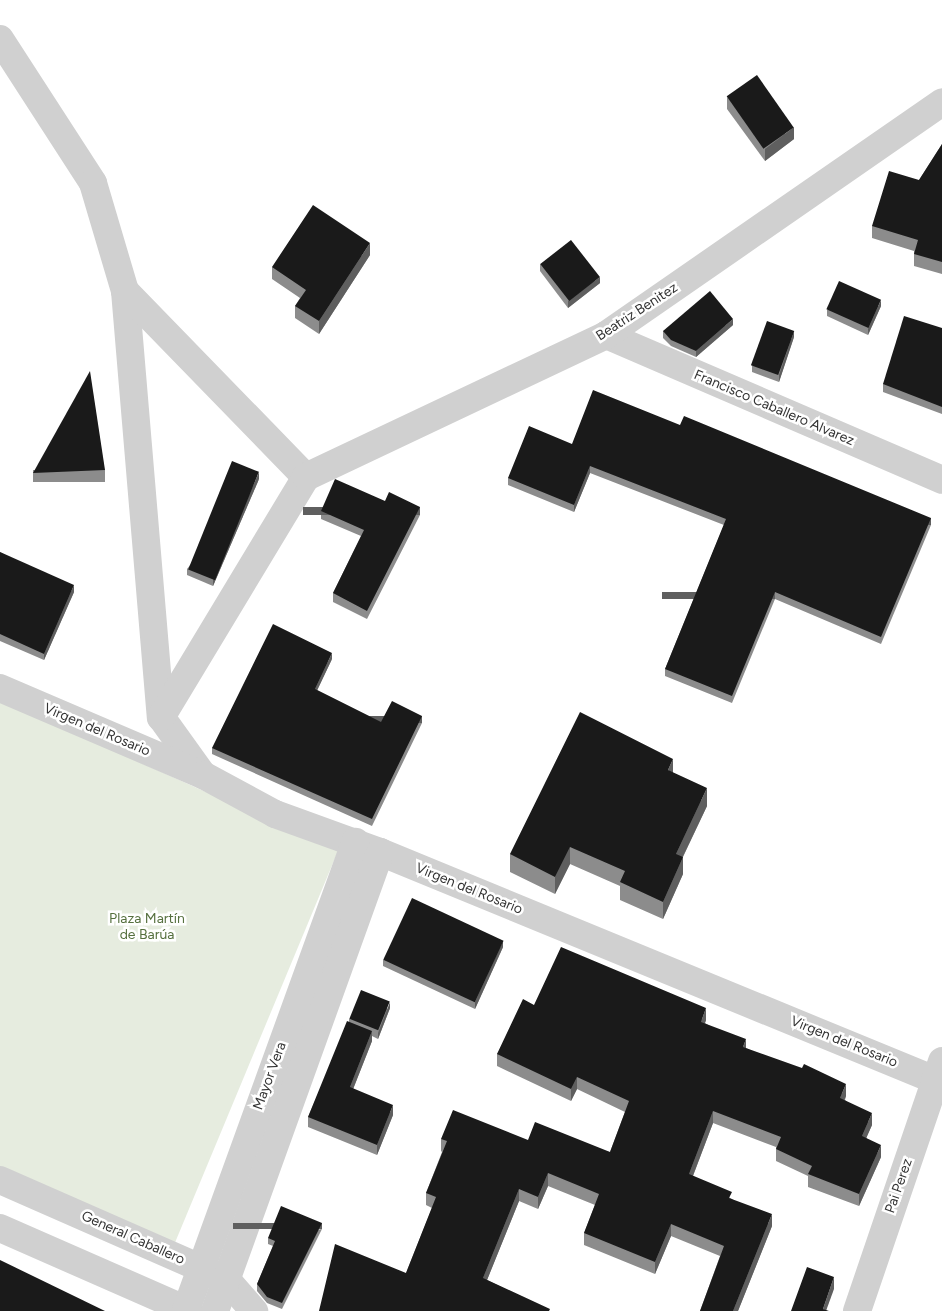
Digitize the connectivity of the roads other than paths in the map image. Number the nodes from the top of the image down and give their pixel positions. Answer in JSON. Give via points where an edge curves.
{"nodes":[{"id":1,"x":0,"y":39,"type":"edge"},
{"id":2,"x":942,"y":102,"type":"edge"},
{"id":3,"x":125,"y":291,"type":"junction"},
{"id":4,"x":606,"y":335,"type":"junction"},
{"id":5,"x":306,"y":477,"type":"junction"},
{"id":6,"x":942,"y":480,"type":"edge"},
{"id":7,"x":0,"y":688,"type":"edge"},
{"id":8,"x":161,"y":717,"type":"junction"},
{"id":9,"x":203,"y":775,"type":"junction"},
{"id":10,"x":355,"y":842,"type":"junction"},
{"id":11,"x":380,"y":852,"type":"junction"},
{"id":12,"x":940,"y":1074,"type":"edge"},
{"id":13,"x":0,"y":1180,"type":"edge"},
{"id":14,"x":0,"y":1228,"type":"edge"},
{"id":15,"x":201,"y":1268,"type":"junction"},
{"id":16,"x":226,"y":1279,"type":"junction"},
{"id":17,"x":187,"y":1311,"type":"edge"},
{"id":18,"x":214,"y":1311,"type":"edge"},
{"id":19,"x":254,"y":1311,"type":"edge"},
{"id":20,"x":856,"y":1311,"type":"edge"}],
"edges":[{"from":1,"to":3,"type":"street","via":[[93,183]]},
{"from":2,"to":4,"type":"street","name":"Beatriz Benitez"},
{"from":3,"to":5,"type":"street"},
{"from":3,"to":8,"type":"street"},
{"from":4,"to":5,"type":"street","name":"Beatriz Benitez"},
{"from":4,"to":6,"type":"street","name":"Francisco Caballero Alvarez"},
{"from":5,"to":8,"type":"street"},
{"from":7,"to":9,"type":"street","name":"Virgen del Rosario"},
{"from":8,"to":9,"type":"street"},
{"from":9,"to":10,"type":"street","name":"Virgen del Rosario","via":[[275,814]]},
{"from":10,"to":11,"type":"street","name":"Virgen del Rosario"},
{"from":10,"to":15,"type":"street","name":"Mayor Vera"},
{"from":11,"to":12,"type":"street","name":"Virgen del Rosario"},
{"from":11,"to":16,"type":"street","name":"Mayor Vera"},
{"from":12,"to":20,"type":"street","name":"Pai Perez"},
{"from":13,"to":15,"type":"street","name":"General Caballero"},
{"from":14,"to":17,"type":"street"},
{"from":15,"to":16,"type":"street","name":"General Caballero"},
{"from":15,"to":17,"type":"street","name":"Mayor Vera"},
{"from":16,"to":18,"type":"street","name":"Mayor Vera"},
{"from":16,"to":19,"type":"street","name":"General Caballero"}]}
